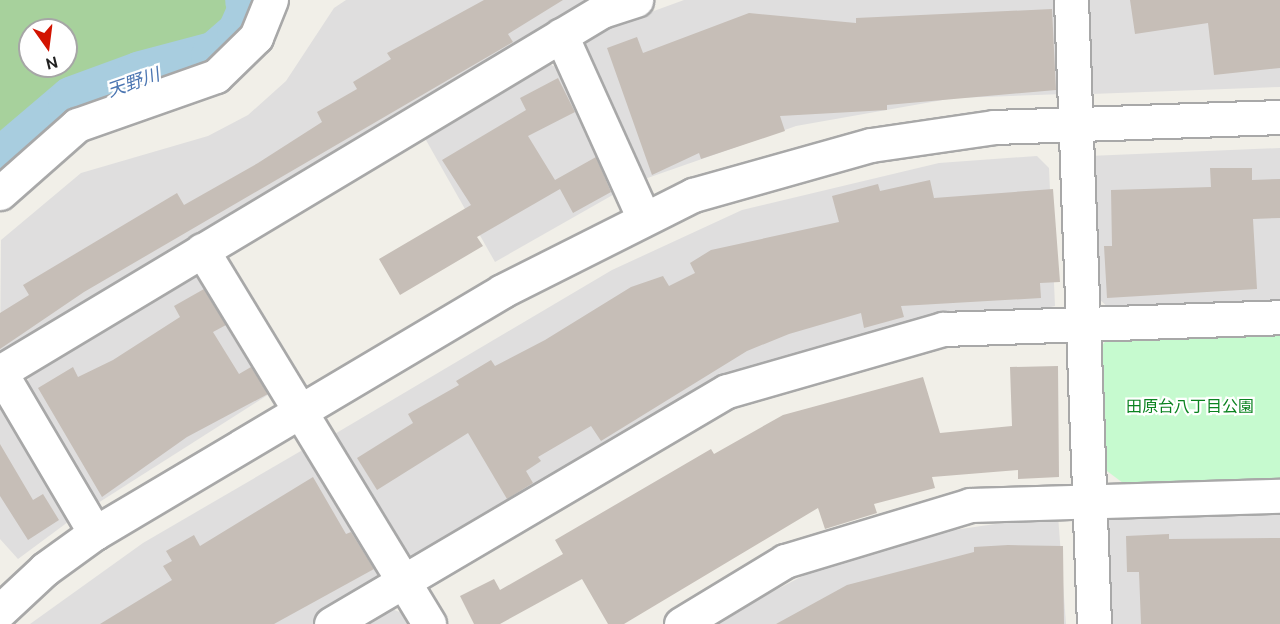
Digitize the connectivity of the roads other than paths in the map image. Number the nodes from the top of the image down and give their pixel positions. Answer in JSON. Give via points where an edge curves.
{"nodes":[{"id":1,"x":271,"y":0,"type":"edge"},
{"id":2,"x":636,"y":0,"type":"edge"},
{"id":3,"x":1071,"y":0,"type":"edge"},
{"id":4,"x":561,"y":35,"type":"junction"},
{"id":5,"x":1280,"y":117,"type":"edge"},
{"id":6,"x":1074,"y":125,"type":"junction"},
{"id":7,"x":0,"y":193,"type":"edge"},
{"id":8,"x":643,"y":217,"type":"junction"},
{"id":9,"x":202,"y":250,"type":"junction"},
{"id":10,"x":1280,"y":317,"type":"edge"},
{"id":11,"x":1081,"y":323,"type":"junction"},
{"id":12,"x":298,"y":412,"type":"junction"},
{"id":13,"x":1280,"y":496,"type":"edge"},
{"id":14,"x":1088,"y":502,"type":"junction"},
{"id":15,"x":95,"y":533,"type":"junction"},
{"id":16,"x":404,"y":581,"type":"junction"},
{"id":17,"x":0,"y":611,"type":"edge"},
{"id":18,"x":331,"y":624,"type":"edge"},
{"id":19,"x":429,"y":624,"type":"edge"},
{"id":20,"x":681,"y":624,"type":"edge"},
{"id":21,"x":1094,"y":624,"type":"edge"}],
"edges":[{"from":1,"to":7,"type":"street","via":[[256,37],[216,76],[77,125]]},
{"from":2,"to":4,"type":"street","via":[[602,11]]},
{"from":3,"to":6,"type":"street"},
{"from":4,"to":8,"type":"street"},
{"from":4,"to":9,"type":"street"},
{"from":5,"to":6,"type":"street"},
{"from":6,"to":8,"type":"street","via":[[994,127],[871,145],[769,171]]},
{"from":6,"to":11,"type":"street"},
{"from":8,"to":12,"type":"street","via":[[502,291]]},
{"from":9,"to":12,"type":"street"},
{"from":9,"to":15,"type":"street","via":[[0,372]]},
{"from":10,"to":11,"type":"street"},
{"from":11,"to":14,"type":"street"},
{"from":11,"to":16,"type":"street","via":[[944,329],[727,391]]},
{"from":12,"to":15,"type":"street"},
{"from":12,"to":16,"type":"street"},
{"from":13,"to":14,"type":"street"},
{"from":14,"to":20,"type":"street","via":[[970,505],[785,561]]},
{"from":14,"to":21,"type":"street"},
{"from":15,"to":17,"type":"street","via":[[45,569]]},
{"from":16,"to":18,"type":"street"},
{"from":16,"to":19,"type":"street"}]}
